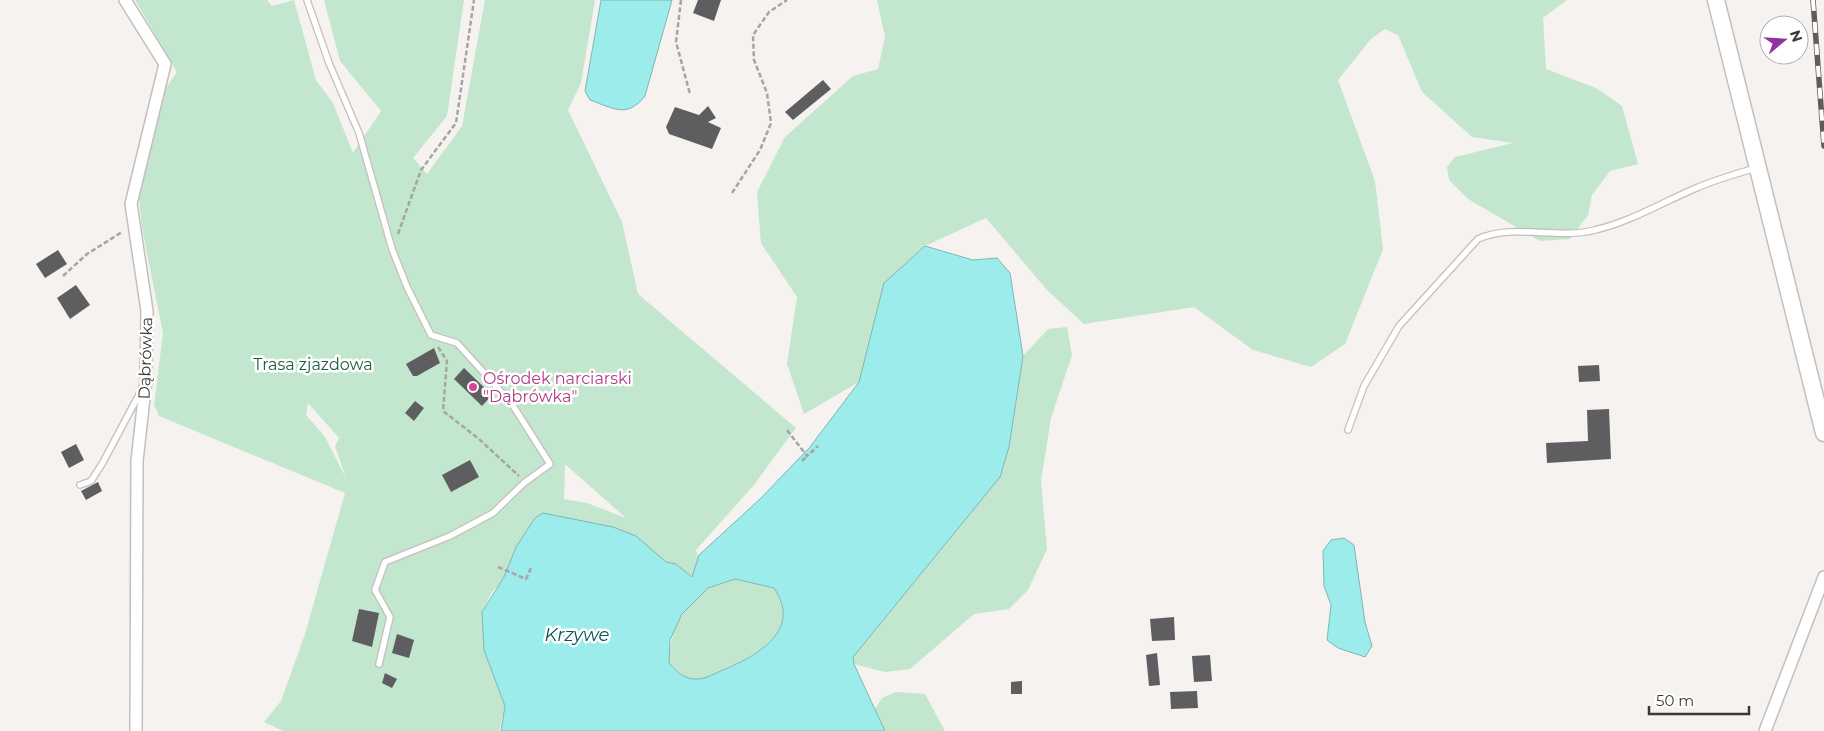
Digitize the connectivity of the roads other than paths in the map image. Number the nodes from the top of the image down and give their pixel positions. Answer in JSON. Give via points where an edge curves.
{"nodes":[{"id":1,"x":125,"y":0,"type":"edge"},
{"id":2,"x":307,"y":0,"type":"edge"},
{"id":3,"x":1716,"y":0,"type":"edge"},
{"id":4,"x":1758,"y":168,"type":"junction"},
{"id":5,"x":146,"y":380,"type":"junction"},
{"id":6,"x":1348,"y":430,"type":"dead end"},
{"id":7,"x":1824,"y":433,"type":"edge"},
{"id":8,"x":80,"y":485,"type":"dead end"},
{"id":9,"x":1824,"y":577,"type":"edge"},
{"id":10,"x":379,"y":664,"type":"dead end"},
{"id":11,"x":136,"y":731,"type":"edge"},
{"id":12,"x":1765,"y":731,"type":"edge"}],
"edges":[{"from":1,"to":5,"type":"street","name":"Dąbrówka","via":[[165,64],[131,204],[147,312]]},
{"from":2,"to":10,"type":"lane","via":[[359,133],[392,249],[431,335],[457,344],[512,404],[550,464],[524,483],[493,513],[450,536],[385,562],[375,590],[390,617]]},
{"from":3,"to":4,"type":"street"},
{"from":4,"to":6,"type":"lane","via":[[1695,188],[1642,214],[1595,230],[1558,235],[1492,233],[1478,239],[1399,326],[1364,386]]},
{"from":4,"to":7,"type":"street"},
{"from":5,"to":8,"type":"lane","via":[[102,464],[91,480]]},
{"from":5,"to":11,"type":"street","name":"Dąbrówka","via":[[137,462]]},
{"from":9,"to":12,"type":"street"}]}
